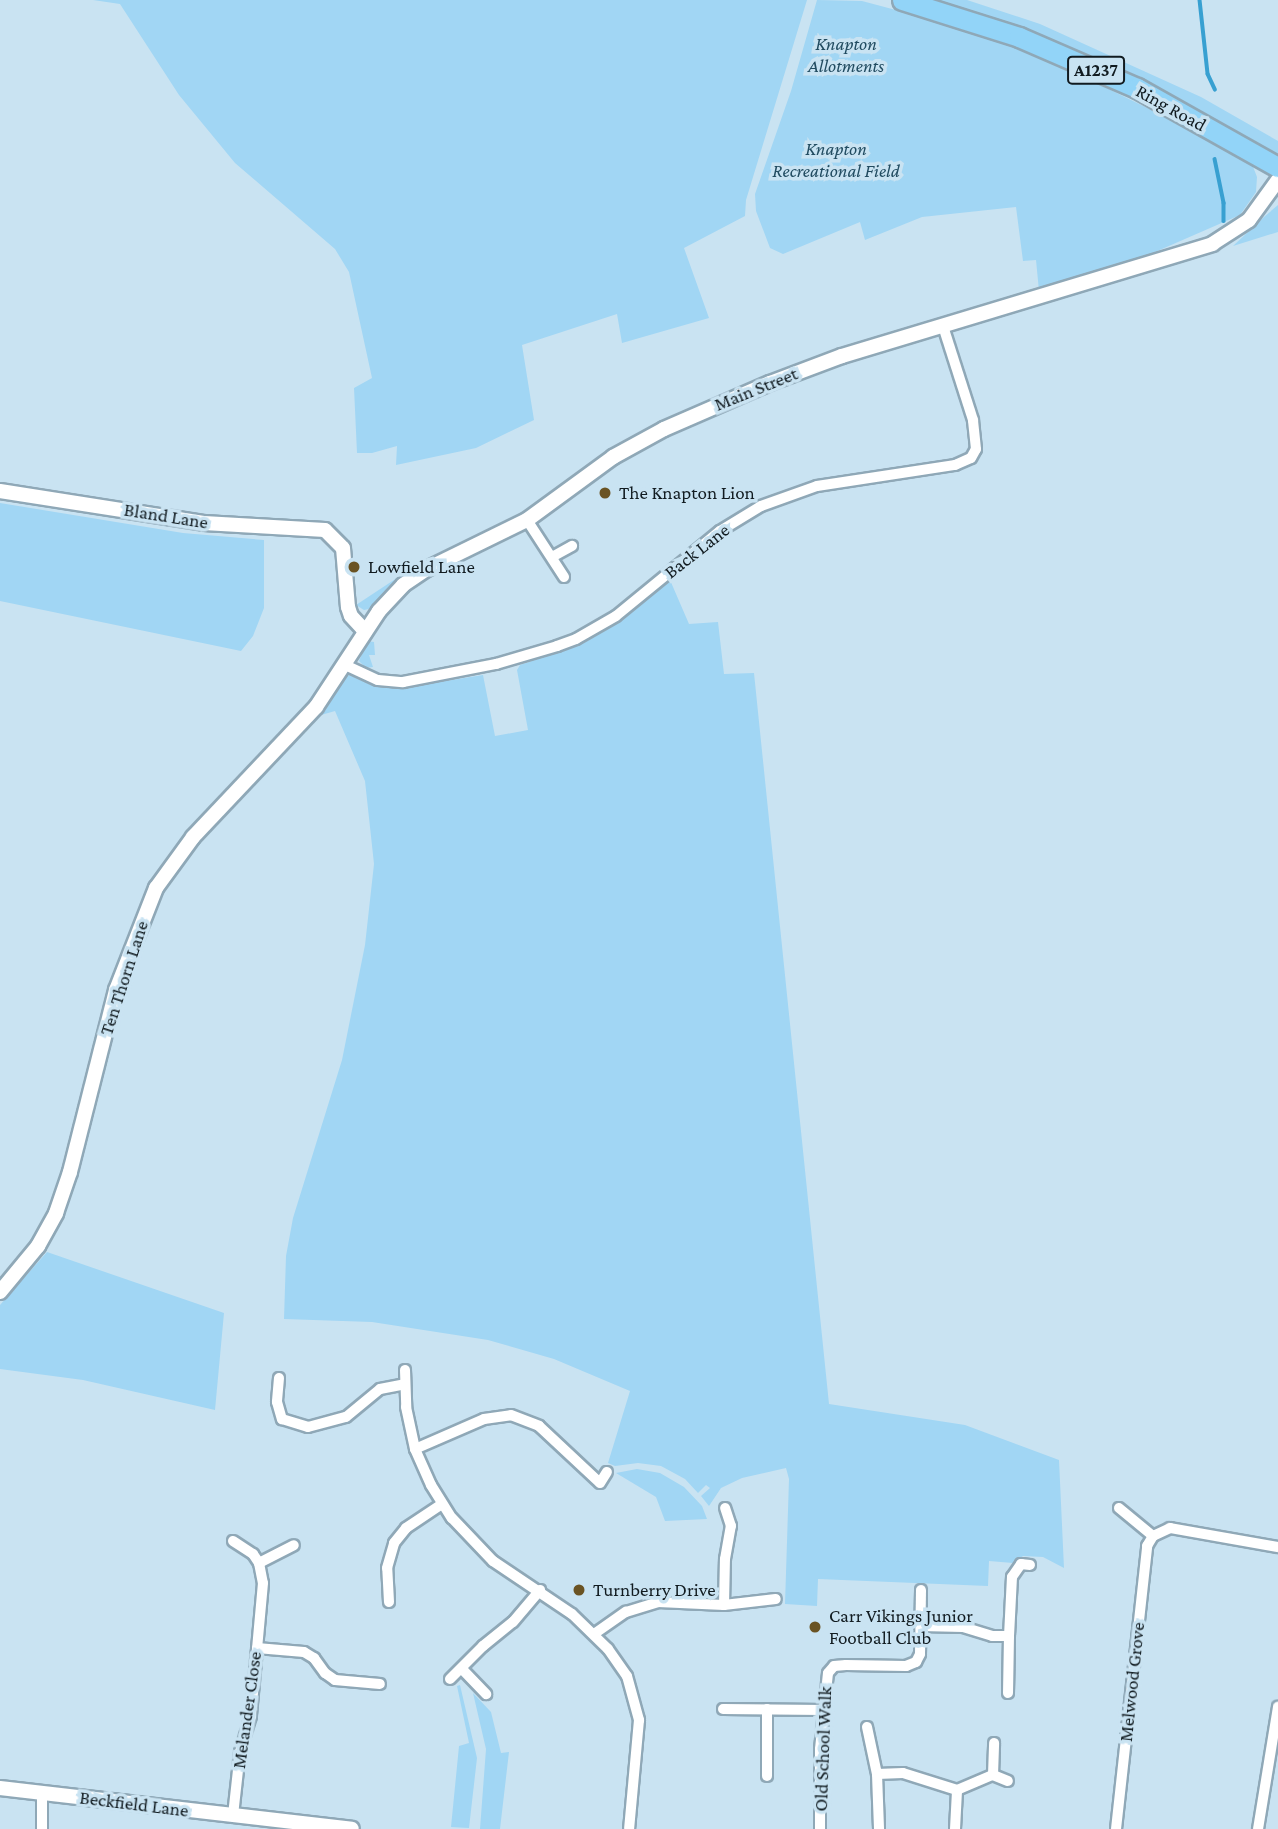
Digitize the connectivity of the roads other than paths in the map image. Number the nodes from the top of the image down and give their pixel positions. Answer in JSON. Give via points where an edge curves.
{"nodes":[{"id":1,"x":902,"y":0,"type":"edge"},
{"id":2,"x":1278,"y":167,"type":"edge"},
{"id":3,"x":1278,"y":180,"type":"edge"},
{"id":4,"x":943,"y":326,"type":"junction"},
{"id":5,"x":0,"y":491,"type":"edge"},
{"id":6,"x":527,"y":520,"type":"junction"},
{"id":7,"x":572,"y":545,"type":"dead end"},
{"id":8,"x":552,"y":558,"type":"junction"},
{"id":9,"x":564,"y":577,"type":"dead end"},
{"id":10,"x":365,"y":631,"type":"junction"},
{"id":11,"x":344,"y":664,"type":"junction"},
{"id":12,"x":305,"y":720,"type":"joint"},
{"id":13,"x":0,"y":1292,"type":"edge"},
{"id":14,"x":405,"y":1370,"type":"dead end"},
{"id":15,"x":279,"y":1378,"type":"dead end"},
{"id":16,"x":405,"y":1384,"type":"junction"},
{"id":17,"x":415,"y":1449,"type":"junction"},
{"id":18,"x":607,"y":1472,"type":"dead end"},
{"id":19,"x":442,"y":1504,"type":"junction"},
{"id":20,"x":725,"y":1508,"type":"dead end"},
{"id":21,"x":1119,"y":1508,"type":"dead end"},
{"id":22,"x":1153,"y":1536,"type":"junction"},
{"id":23,"x":233,"y":1541,"type":"dead end"},
{"id":24,"x":294,"y":1545,"type":"dead end"},
{"id":25,"x":1278,"y":1547,"type":"edge"},
{"id":26,"x":259,"y":1563,"type":"junction"},
{"id":27,"x":1030,"y":1564,"type":"dead end"},
{"id":28,"x":540,"y":1590,"type":"junction"},
{"id":29,"x":921,"y":1590,"type":"dead end"},
{"id":30,"x":776,"y":1599,"type":"dead end"},
{"id":31,"x":389,"y":1602,"type":"dead end"},
{"id":32,"x":724,"y":1605,"type":"junction"},
{"id":33,"x":921,"y":1626,"type":"junction"},
{"id":34,"x":594,"y":1634,"type":"junction"},
{"id":35,"x":1009,"y":1636,"type":"junction"},
{"id":36,"x":257,"y":1648,"type":"junction"},
{"id":37,"x":462,"y":1670,"type":"junction"},
{"id":38,"x":450,"y":1679,"type":"dead end"},
{"id":39,"x":380,"y":1684,"type":"dead end"},
{"id":40,"x":1008,"y":1693,"type":"dead end"},
{"id":41,"x":486,"y":1694,"type":"dead end"},
{"id":42,"x":1278,"y":1707,"type":"edge"},
{"id":43,"x":723,"y":1709,"type":"dead end"},
{"id":44,"x":767,"y":1709,"type":"junction"},
{"id":45,"x":823,"y":1710,"type":"junction"},
{"id":46,"x":867,"y":1727,"type":"dead end"},
{"id":47,"x":995,"y":1743,"type":"dead end"},
{"id":48,"x":877,"y":1774,"type":"junction"},
{"id":49,"x":993,"y":1774,"type":"junction"},
{"id":50,"x":767,"y":1776,"type":"dead end"},
{"id":51,"x":1008,"y":1781,"type":"dead end"},
{"id":52,"x":0,"y":1788,"type":"edge"},
{"id":53,"x":957,"y":1790,"type":"junction"},
{"id":54,"x":42,"y":1793,"type":"junction"},
{"id":55,"x":233,"y":1815,"type":"junction"},
{"id":56,"x":41,"y":1829,"type":"edge"},
{"id":57,"x":352,"y":1829,"type":"edge"},
{"id":58,"x":629,"y":1829,"type":"edge"},
{"id":59,"x":820,"y":1829,"type":"edge"},
{"id":60,"x":878,"y":1829,"type":"edge"},
{"id":61,"x":955,"y":1829,"type":"edge"},
{"id":62,"x":1116,"y":1829,"type":"edge"},
{"id":63,"x":1258,"y":1829,"type":"edge"}],
"edges":[{"from":1,"to":2,"type":"highway","name":"Ring Road","number":"A1237","via":[[1019,37],[1137,88]]},
{"from":3,"to":4,"type":"street","name":"Main Street","via":[[1249,220],[1212,244]]},
{"from":4,"to":6,"type":"street","name":"Main Street","via":[[811,367],[664,429],[613,457]]},
{"from":4,"to":11,"type":"street","name":"Back Lane","via":[[973,420],[976,449],[971,458],[955,465],[817,486],[761,506],[720,531],[616,615],[557,646],[473,670],[403,682],[378,680]]},
{"from":5,"to":10,"type":"street","name":"Bland Lane","via":[[204,523],[316,528],[333,534],[345,554],[348,607]]},
{"from":6,"to":8,"type":"street"},
{"from":6,"to":10,"type":"street","name":"Main Street","via":[[415,576],[391,597]]},
{"from":7,"to":8,"type":"street"},
{"from":8,"to":9,"type":"street"},
{"from":10,"to":11,"type":"street","name":"Main Street"},
{"from":11,"to":12,"type":"street","name":"Main Street"},
{"from":12,"to":13,"type":"street","name":"Ten Thorn Lane","via":[[193,837],[156,888],[116,990],[62,1196],[38,1246]]},
{"from":14,"to":16,"type":"street"},
{"from":15,"to":16,"type":"street","via":[[278,1422],[308,1427],[345,1417],[380,1389]]},
{"from":16,"to":17,"type":"street"},
{"from":17,"to":18,"type":"street","via":[[493,1416],[521,1416],[539,1426],[598,1487]]},
{"from":17,"to":19,"type":"street"},
{"from":19,"to":28,"type":"street","via":[[494,1561]]},
{"from":19,"to":31,"type":"street","via":[[406,1528],[394,1544],[387,1568],[394,1583]]},
{"from":20,"to":32,"type":"street","via":[[731,1526],[724,1559]]},
{"from":21,"to":22,"type":"street"},
{"from":22,"to":25,"type":"street","via":[[1170,1528]]},
{"from":22,"to":62,"type":"street","name":"Melwood Grove","via":[[1145,1557]]},
{"from":23,"to":26,"type":"street"},
{"from":24,"to":26,"type":"street"},
{"from":26,"to":36,"type":"street","name":"Melander Close","via":[[263,1583]]},
{"from":27,"to":35,"type":"street","via":[[1021,1564],[1012,1577]]},
{"from":28,"to":34,"type":"street"},
{"from":28,"to":37,"type":"street"},
{"from":29,"to":33,"type":"street","name":"Old School Walk"},
{"from":30,"to":32,"type":"street"},
{"from":32,"to":34,"type":"street","via":[[658,1602],[626,1612]]},
{"from":33,"to":35,"type":"street","via":[[963,1627]]},
{"from":33,"to":45,"type":"street","name":"Old School Walk","via":[[916,1662],[834,1667],[828,1672]]},
{"from":34,"to":58,"type":"street","via":[[620,1664],[637,1705],[639,1738]]},
{"from":35,"to":40,"type":"street"},
{"from":36,"to":39,"type":"street","via":[[304,1652],[335,1680]]},
{"from":36,"to":55,"type":"street","name":"Melander Close","via":[[251,1716],[240,1752]]},
{"from":37,"to":38,"type":"street"},
{"from":37,"to":41,"type":"street"},
{"from":42,"to":63,"type":"street"},
{"from":43,"to":44,"type":"street"},
{"from":44,"to":45,"type":"street"},
{"from":44,"to":50,"type":"street"},
{"from":45,"to":59,"type":"street","name":"Old School Walk"},
{"from":46,"to":48,"type":"street"},
{"from":47,"to":49,"type":"street"},
{"from":48,"to":53,"type":"street","via":[[911,1775]]},
{"from":48,"to":60,"type":"street"},
{"from":49,"to":51,"type":"street"},
{"from":49,"to":53,"type":"street"},
{"from":52,"to":54,"type":"street","name":"Beckfield Lane"},
{"from":53,"to":61,"type":"street"},
{"from":54,"to":55,"type":"street","name":"Beckfield Lane"},
{"from":54,"to":56,"type":"street"},
{"from":55,"to":57,"type":"street","name":"Beckfield Lane"}]}
